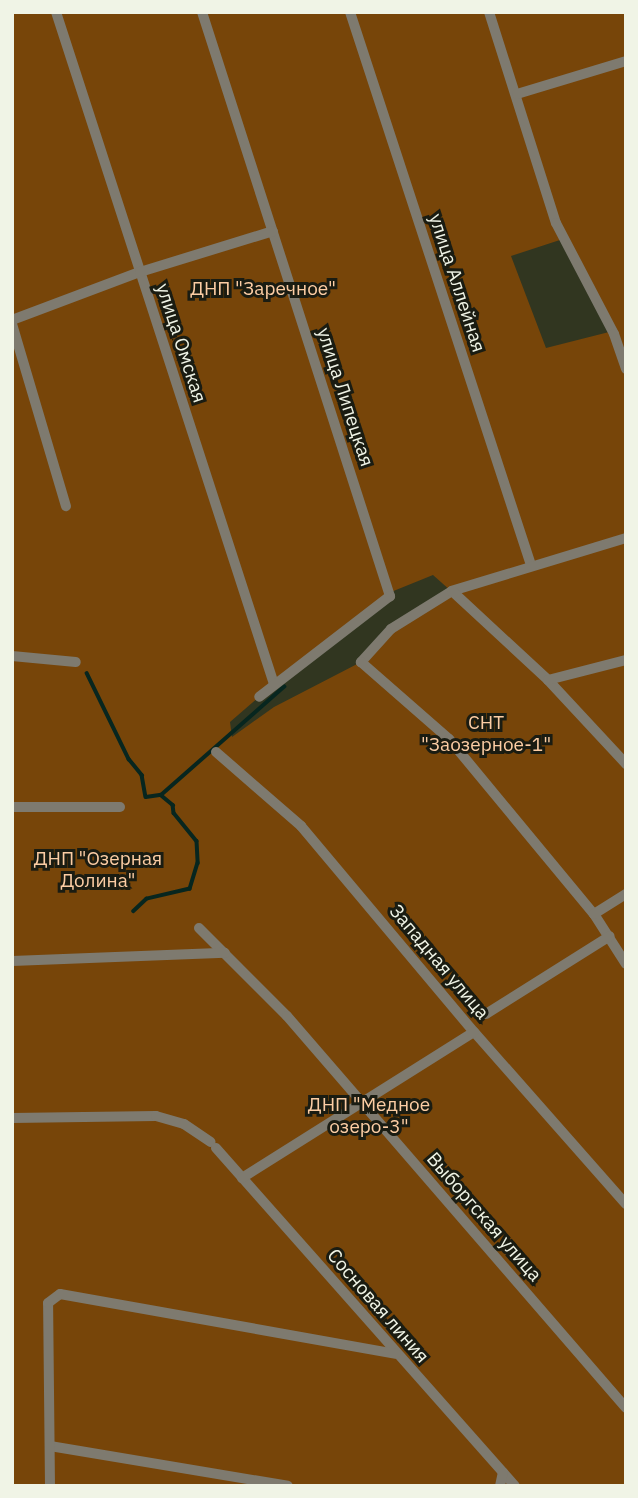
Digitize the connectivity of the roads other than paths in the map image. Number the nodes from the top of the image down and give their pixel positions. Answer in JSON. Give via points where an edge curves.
{"nodes":[{"id":1,"x":55,"y":12,"type":"edge"},
{"id":2,"x":202,"y":12,"type":"edge"},
{"id":3,"x":350,"y":12,"type":"edge"},
{"id":4,"x":489,"y":12,"type":"edge"},
{"id":5,"x":626,"y":61,"type":"edge"},
{"id":6,"x":517,"y":94,"type":"junction"},
{"id":7,"x":273,"y":231,"type":"junction"},
{"id":8,"x":140,"y":272,"type":"junction"},
{"id":9,"x":12,"y":322,"type":"edge"},
{"id":10,"x":622,"y":347,"type":"edge"},
{"id":11,"x":626,"y":369,"type":"edge"},
{"id":12,"x":66,"y":506,"type":"dead end"},
{"id":13,"x":626,"y":538,"type":"edge"},
{"id":14,"x":531,"y":565,"type":"junction"},
{"id":15,"x":452,"y":591,"type":"junction"},
{"id":16,"x":12,"y":656,"type":"edge"},
{"id":17,"x":626,"y":660,"type":"edge"},
{"id":18,"x":76,"y":662,"type":"dead end"},
{"id":19,"x":548,"y":680,"type":"junction"},
{"id":20,"x":274,"y":684,"type":"junction"},
{"id":21,"x":259,"y":697,"type":"dead end"},
{"id":22,"x":216,"y":752,"type":"dead end"},
{"id":23,"x":626,"y":764,"type":"edge"},
{"id":24,"x":12,"y":807,"type":"edge"},
{"id":25,"x":120,"y":807,"type":"dead end"},
{"id":26,"x":626,"y":894,"type":"edge"},
{"id":27,"x":594,"y":914,"type":"junction"},
{"id":28,"x":199,"y":928,"type":"dead end"},
{"id":29,"x":610,"y":936,"type":"junction"},
{"id":30,"x":225,"y":953,"type":"junction"},
{"id":31,"x":12,"y":961,"type":"edge"},
{"id":32,"x":626,"y":964,"type":"edge"},
{"id":33,"x":486,"y":1014,"type":"dead end"},
{"id":34,"x":474,"y":1032,"type":"junction"},
{"id":35,"x":360,"y":1102,"type":"junction"},
{"id":36,"x":12,"y":1118,"type":"edge"},
{"id":37,"x":242,"y":1178,"type":"junction"},
{"id":38,"x":626,"y":1204,"type":"edge"},
{"id":39,"x":396,"y":1354,"type":"junction"},
{"id":40,"x":626,"y":1408,"type":"edge"},
{"id":41,"x":50,"y":1446,"type":"junction"},
{"id":42,"x":503,"y":1472,"type":"junction"},
{"id":43,"x":50,"y":1486,"type":"edge"},
{"id":44,"x":288,"y":1486,"type":"edge"},
{"id":45,"x":500,"y":1486,"type":"edge"},
{"id":46,"x":515,"y":1486,"type":"edge"}],
"edges":[{"from":1,"to":8,"type":"street","name":"улица Омская"},
{"from":2,"to":7,"type":"street","name":"улица Липецкая"},
{"from":3,"to":14,"type":"street","name":"улица Аллейная"},
{"from":4,"to":6,"type":"street"},
{"from":5,"to":6,"type":"street"},
{"from":6,"to":10,"type":"street","via":[[556,223]]},
{"from":7,"to":8,"type":"street"},
{"from":7,"to":20,"type":"street","name":"улица Липецкая","via":[[390,596]]},
{"from":8,"to":9,"type":"street"},
{"from":8,"to":20,"type":"street","name":"улица Омская"},
{"from":9,"to":12,"type":"street"},
{"from":10,"to":11,"type":"street"},
{"from":13,"to":14,"type":"street"},
{"from":14,"to":15,"type":"street"},
{"from":15,"to":19,"type":"street"},
{"from":15,"to":27,"type":"street","via":[[391,629],[360,662],[449,739]]},
{"from":16,"to":18,"type":"street"},
{"from":17,"to":19,"type":"street"},
{"from":19,"to":23,"type":"street"},
{"from":20,"to":21,"type":"street","name":"улица Липецкая"},
{"from":22,"to":34,"type":"street","name":"Западная улица","via":[[301,827]]},
{"from":24,"to":25,"type":"street"},
{"from":26,"to":27,"type":"street"},
{"from":27,"to":29,"type":"street"},
{"from":28,"to":30,"type":"street","name":"Выборгская улица"},
{"from":29,"to":32,"type":"street"},
{"from":29,"to":33,"type":"street"},
{"from":30,"to":31,"type":"street"},
{"from":30,"to":35,"type":"street","name":"Выборгская улица"},
{"from":34,"to":35,"type":"street"},
{"from":34,"to":38,"type":"street","name":"Западная улица"},
{"from":35,"to":37,"type":"street"},
{"from":35,"to":40,"type":"street","name":"Выборгская улица"},
{"from":36,"to":37,"type":"street","name":"Сосновая линия","via":[[156,1116],[184,1124],[213,1145]]},
{"from":37,"to":39,"type":"street","name":"Сосновая линия"},
{"from":39,"to":41,"type":"street","via":[[60,1294],[48,1303]]},
{"from":39,"to":42,"type":"street","name":"Сосновая линия"},
{"from":41,"to":43,"type":"street"},
{"from":41,"to":44,"type":"street"},
{"from":42,"to":45,"type":"street"},
{"from":42,"to":46,"type":"street","name":"Сосновая линия"}]}
